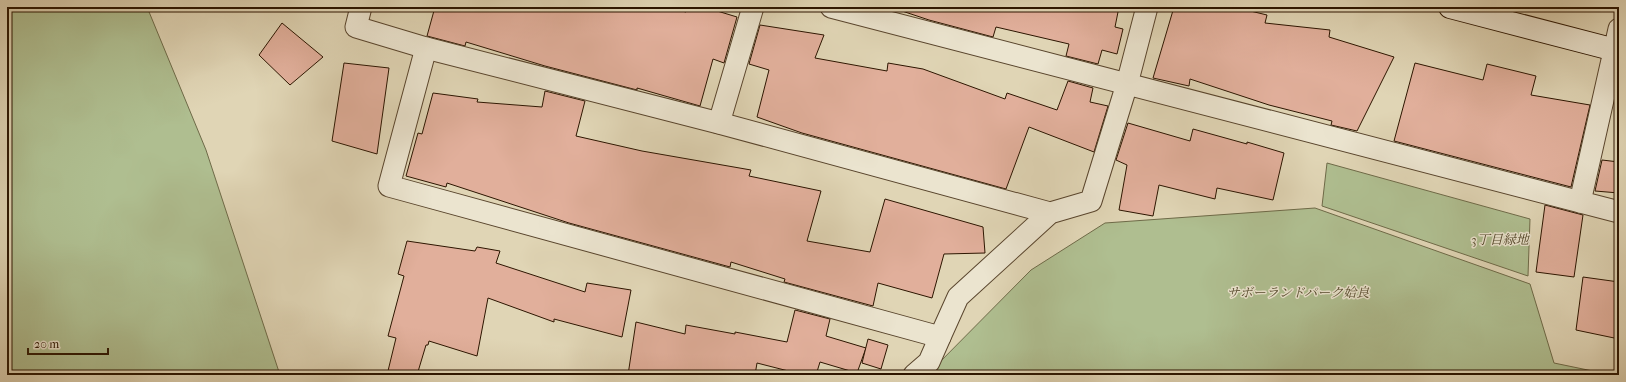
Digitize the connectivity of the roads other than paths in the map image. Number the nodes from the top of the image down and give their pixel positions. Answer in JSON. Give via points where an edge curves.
{"nodes":[{"id":1,"x":362,"y":7,"type":"edge"},
{"id":2,"x":753,"y":7,"type":"edge"},
{"id":3,"x":831,"y":7,"type":"edge"},
{"id":4,"x":1147,"y":7,"type":"edge"},
{"id":5,"x":1450,"y":7,"type":"edge"},
{"id":6,"x":1617,"y":43,"type":"edge"},
{"id":7,"x":426,"y":48,"type":"junction"},
{"id":8,"x":1127,"y":84,"type":"junction"},
{"id":9,"x":719,"y":123,"type":"junction"},
{"id":10,"x":1580,"y":202,"type":"junction"},
{"id":11,"x":1050,"y":212,"type":"junction"},
{"id":12,"x":1619,"y":212,"type":"edge"},
{"id":13,"x":940,"y":337,"type":"junction"},
{"id":14,"x":914,"y":375,"type":"edge"}],
"edges":[{"from":1,"to":7,"type":"street","via":[[356,27]]},
{"from":2,"to":9,"type":"street"},
{"from":3,"to":8,"type":"street"},
{"from":4,"to":8,"type":"street"},
{"from":5,"to":6,"type":"street"},
{"from":6,"to":10,"type":"street"},
{"from":7,"to":9,"type":"street"},
{"from":7,"to":13,"type":"street","via":[[389,186]]},
{"from":8,"to":10,"type":"street"},
{"from":8,"to":11,"type":"street","via":[[1091,201]]},
{"from":9,"to":11,"type":"street"},
{"from":10,"to":12,"type":"street"},
{"from":11,"to":13,"type":"street","via":[[958,297]]},
{"from":13,"to":14,"type":"street","via":[[929,362]]}]}
